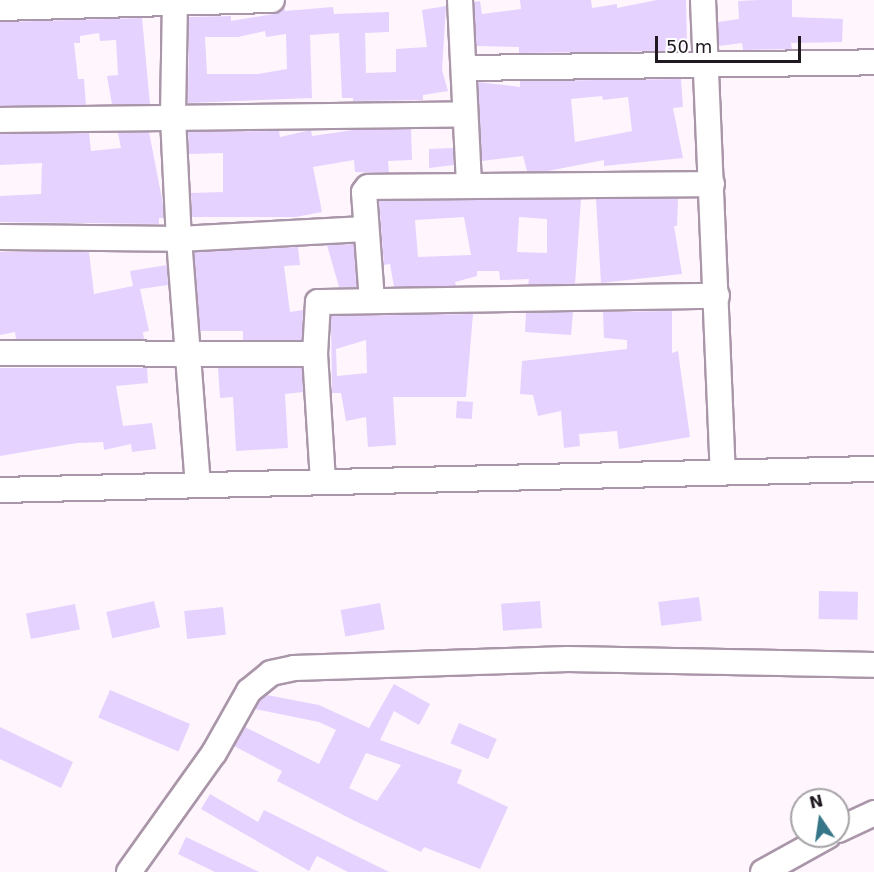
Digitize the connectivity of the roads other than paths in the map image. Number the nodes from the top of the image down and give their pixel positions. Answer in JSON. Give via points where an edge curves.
{"nodes":[{"id":1,"x":272,"y":0,"type":"edge"},
{"id":2,"x":460,"y":0,"type":"edge"},
{"id":3,"x":703,"y":0,"type":"edge"},
{"id":4,"x":175,"y":2,"type":"edge"},
{"id":5,"x":0,"y":8,"type":"edge"},
{"id":6,"x":874,"y":62,"type":"edge"},
{"id":7,"x":708,"y":66,"type":"junction"},
{"id":8,"x":466,"y":68,"type":"junction"},
{"id":9,"x":465,"y":114,"type":"junction"},
{"id":10,"x":173,"y":118,"type":"junction"},
{"id":11,"x":0,"y":120,"type":"edge"},
{"id":12,"x":712,"y":184,"type":"junction"},
{"id":13,"x":469,"y":186,"type":"junction"},
{"id":14,"x":365,"y":229,"type":"junction"},
{"id":15,"x":0,"y":237,"type":"edge"},
{"id":16,"x":178,"y":239,"type":"junction"},
{"id":17,"x":717,"y":296,"type":"junction"},
{"id":18,"x":372,"y":301,"type":"junction"},
{"id":19,"x":185,"y":351,"type":"junction"},
{"id":20,"x":0,"y":353,"type":"edge"},
{"id":21,"x":315,"y":354,"type":"junction"},
{"id":22,"x":874,"y":469,"type":"edge"},
{"id":23,"x":723,"y":473,"type":"junction"},
{"id":24,"x":322,"y":481,"type":"junction"},
{"id":25,"x":198,"y":484,"type":"junction"},
{"id":26,"x":0,"y":490,"type":"edge"},
{"id":27,"x":874,"y":665,"type":"edge"},
{"id":28,"x":874,"y":813,"type":"edge"},
{"id":29,"x":850,"y":824,"type":"edge"},
{"id":30,"x":806,"y":848,"type":"edge"},
{"id":31,"x":129,"y":872,"type":"edge"},
{"id":32,"x":763,"y":872,"type":"edge"}],
"edges":[{"from":1,"to":4,"type":"street"},
{"from":2,"to":8,"type":"street"},
{"from":3,"to":7,"type":"street"},
{"from":4,"to":5,"type":"street"},
{"from":4,"to":10,"type":"street"},
{"from":6,"to":7,"type":"street"},
{"from":7,"to":8,"type":"street"},
{"from":7,"to":12,"type":"street"},
{"from":8,"to":9,"type":"street"},
{"from":9,"to":10,"type":"street"},
{"from":9,"to":13,"type":"street"},
{"from":10,"to":11,"type":"street"},
{"from":10,"to":16,"type":"street"},
{"from":12,"to":13,"type":"street"},
{"from":12,"to":17,"type":"street"},
{"from":13,"to":14,"type":"street","via":[[368,187],[364,192]]},
{"from":14,"to":16,"type":"street"},
{"from":14,"to":18,"type":"street"},
{"from":15,"to":16,"type":"street"},
{"from":16,"to":19,"type":"street"},
{"from":17,"to":18,"type":"street"},
{"from":17,"to":23,"type":"street"},
{"from":18,"to":21,"type":"street","via":[[318,302]]},
{"from":19,"to":20,"type":"street"},
{"from":19,"to":21,"type":"street"},
{"from":19,"to":25,"type":"street"},
{"from":21,"to":24,"type":"street"},
{"from":22,"to":23,"type":"street"},
{"from":23,"to":24,"type":"street"},
{"from":24,"to":25,"type":"street"},
{"from":25,"to":26,"type":"street"},
{"from":27,"to":31,"type":"street","via":[[567,659],[294,668],[271,673],[249,691],[214,753]]},
{"from":28,"to":29,"type":"street"},
{"from":30,"to":32,"type":"street"}]}
